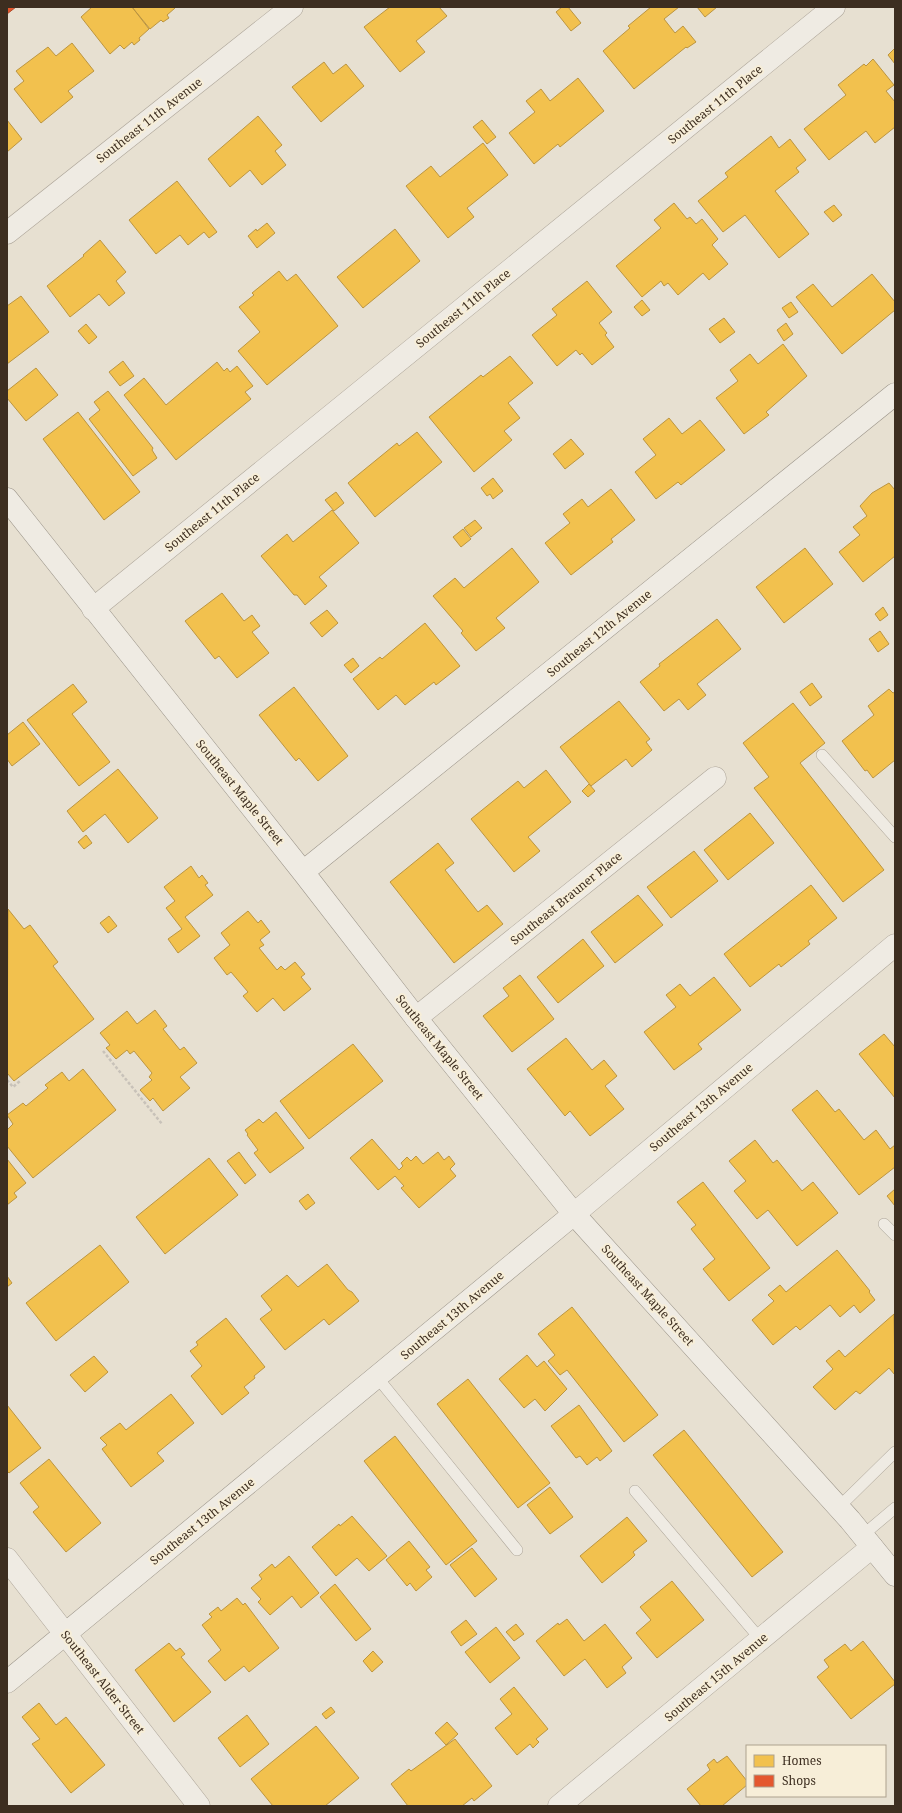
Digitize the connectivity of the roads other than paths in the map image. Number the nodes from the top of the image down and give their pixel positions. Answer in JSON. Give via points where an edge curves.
{"nodes":[{"id":1,"x":292,"y":7,"type":"edge"},
{"id":2,"x":834,"y":7,"type":"edge"},
{"id":3,"x":7,"y":233,"type":"edge"},
{"id":4,"x":895,"y":394,"type":"edge"},
{"id":5,"x":7,"y":499,"type":"edge"},
{"id":6,"x":93,"y":609,"type":"junction"},
{"id":7,"x":822,"y":755,"type":"dead end"},
{"id":8,"x":715,"y":778,"type":"dead end"},
{"id":9,"x":895,"y":837,"type":"edge"},
{"id":10,"x":303,"y":872,"type":"junction"},
{"id":11,"x":895,"y":945,"type":"edge"},
{"id":12,"x":416,"y":1018,"type":"junction"},
{"id":13,"x":574,"y":1214,"type":"junction"},
{"id":14,"x":884,"y":1224,"type":"dead end"},
{"id":15,"x":895,"y":1235,"type":"edge"},
{"id":16,"x":377,"y":1377,"type":"junction"},
{"id":17,"x":895,"y":1452,"type":"edge"},
{"id":18,"x":635,"y":1491,"type":"dead end"},
{"id":19,"x":838,"y":1507,"type":"junction"},
{"id":20,"x":895,"y":1508,"type":"edge"},
{"id":21,"x":867,"y":1541,"type":"junction"},
{"id":22,"x":517,"y":1550,"type":"dead end"},
{"id":23,"x":7,"y":1559,"type":"edge"},
{"id":24,"x":895,"y":1575,"type":"edge"},
{"id":25,"x":66,"y":1633,"type":"junction"},
{"id":26,"x":761,"y":1640,"type":"junction"},
{"id":27,"x":7,"y":1682,"type":"edge"},
{"id":28,"x":199,"y":1806,"type":"edge"},
{"id":29,"x":559,"y":1806,"type":"edge"}],
"edges":[{"from":1,"to":3,"type":"street","name":"Southeast 11th Avenue"},
{"from":2,"to":6,"type":"street","name":"Southeast 11th Place"},
{"from":4,"to":10,"type":"street","name":"Southeast 12th Avenue"},
{"from":5,"to":6,"type":"street","name":"Southeast Maple Street"},
{"from":6,"to":10,"type":"street","name":"Southeast Maple Street"},
{"from":7,"to":9,"type":"lane"},
{"from":8,"to":12,"type":"street","name":"Southeast Brauner Place"},
{"from":10,"to":12,"type":"street","name":"Southeast Maple Street"},
{"from":11,"to":13,"type":"street","name":"Southeast 13th Avenue"},
{"from":12,"to":13,"type":"street","name":"Southeast Maple Street"},
{"from":13,"to":16,"type":"street","name":"Southeast 13th Avenue"},
{"from":13,"to":19,"type":"street","name":"Southeast Maple Street"},
{"from":14,"to":15,"type":"lane"},
{"from":16,"to":22,"type":"lane"},
{"from":16,"to":25,"type":"street","name":"Southeast 13th Avenue"},
{"from":17,"to":19,"type":"lane"},
{"from":18,"to":26,"type":"lane"},
{"from":19,"to":21,"type":"street","name":"Southeast Maple Street"},
{"from":20,"to":21,"type":"lane"},
{"from":21,"to":24,"type":"street","name":"Southeast Maple Street"},
{"from":21,"to":26,"type":"street","name":"Southeast 15th Avenue"},
{"from":23,"to":25,"type":"street","name":"Southeast Alder Street"},
{"from":25,"to":27,"type":"street","name":"Southeast 13th Avenue"},
{"from":25,"to":28,"type":"street","name":"Southeast Alder Street"},
{"from":26,"to":29,"type":"street","name":"Southeast 15th Avenue"}]}
